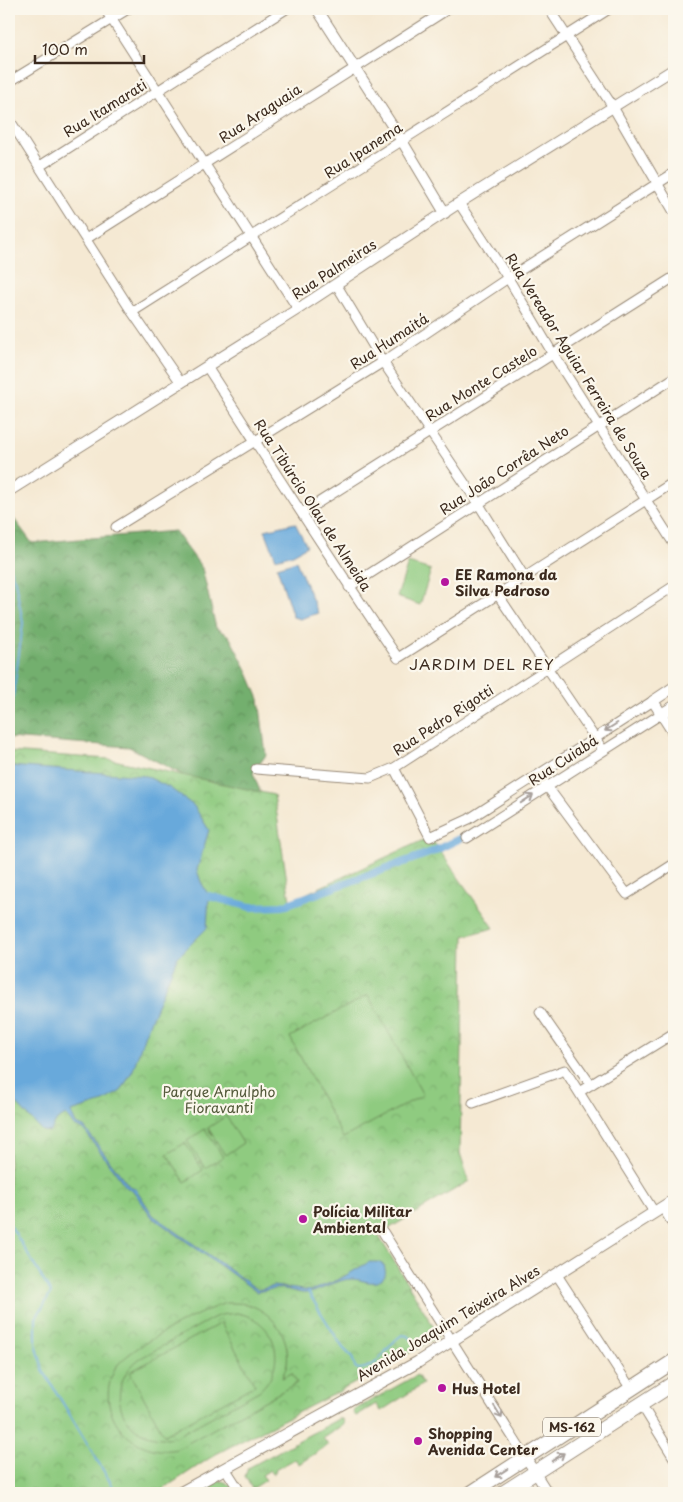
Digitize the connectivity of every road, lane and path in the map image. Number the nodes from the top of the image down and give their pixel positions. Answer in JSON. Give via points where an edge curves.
{"nodes":[{"id":1,"x":105,"y":9,"type":"edge"},
{"id":2,"x":128,"y":9,"type":"edge"},
{"id":3,"x":286,"y":9,"type":"edge"},
{"id":4,"x":317,"y":9,"type":"edge"},
{"id":5,"x":448,"y":9,"type":"edge"},
{"id":6,"x":549,"y":9,"type":"edge"},
{"id":7,"x":609,"y":9,"type":"edge"},
{"id":8,"x":112,"y":20,"type":"junction"},
{"id":9,"x":566,"y":35,"type":"junction"},
{"id":10,"x":355,"y":68,"type":"junction"},
{"id":11,"x":674,"y":69,"type":"edge"},
{"id":12,"x":9,"y":82,"type":"edge"},
{"id":13,"x":158,"y":91,"type":"junction"},
{"id":14,"x":613,"y":107,"type":"junction"},
{"id":15,"x":9,"y":118,"type":"edge"},
{"id":16,"x":402,"y":141,"type":"junction"},
{"id":17,"x":206,"y":164,"type":"junction"},
{"id":18,"x":40,"y":166,"type":"junction"},
{"id":19,"x":674,"y":173,"type":"edge"},
{"id":20,"x":657,"y":184,"type":"junction"},
{"id":21,"x":458,"y":204,"type":"junction"},
{"id":22,"x":674,"y":212,"type":"edge"},
{"id":23,"x":446,"y":213,"type":"junction"},
{"id":24,"x":251,"y":238,"type":"junction"},
{"id":25,"x":86,"y":239,"type":"junction"},
{"id":26,"x":674,"y":277,"type":"edge"},
{"id":27,"x":508,"y":278,"type":"junction"},
{"id":28,"x":336,"y":284,"type":"junction"},
{"id":29,"x":298,"y":309,"type":"junction"},
{"id":30,"x":132,"y":312,"type":"junction"},
{"id":31,"x":553,"y":354,"type":"junction"},
{"id":32,"x":383,"y":362,"type":"junction"},
{"id":33,"x":207,"y":368,"type":"junction"},
{"id":34,"x":674,"y":378,"type":"edge"},
{"id":35,"x":181,"y":383,"type":"junction"},
{"id":36,"x":598,"y":426,"type":"junction"},
{"id":37,"x":429,"y":432,"type":"junction"},
{"id":38,"x":256,"y":441,"type":"junction"},
{"id":39,"x":674,"y":482,"type":"edge"},
{"id":40,"x":9,"y":491,"type":"edge"},
{"id":41,"x":647,"y":500,"type":"junction"},
{"id":42,"x":478,"y":503,"type":"junction"},
{"id":43,"x":302,"y":513,"type":"junction"},
{"id":44,"x":116,"y":527,"type":"dead end"},
{"id":45,"x":674,"y":544,"type":"edge"},
{"id":46,"x":525,"y":578,"type":"junction"},
{"id":47,"x":674,"y":586,"type":"edge"},
{"id":48,"x":349,"y":587,"type":"junction"},
{"id":49,"x":498,"y":595,"type":"junction"},
{"id":50,"x":548,"y":667,"type":"junction"},
{"id":51,"x":674,"y":687,"type":"edge"},
{"id":52,"x":652,"y":701,"type":"junction"},
{"id":53,"x":674,"y":706,"type":"edge"},
{"id":54,"x":661,"y":714,"type":"junction"},
{"id":55,"x":674,"y":734,"type":"edge"},
{"id":56,"x":595,"y":738,"type":"junction"},
{"id":57,"x":603,"y":750,"type":"junction"},
{"id":58,"x":394,"y":768,"type":"junction"},
{"id":59,"x":256,"y":769,"type":"dead end"},
{"id":60,"x":539,"y":775,"type":"junction"},
{"id":61,"x":547,"y":786,"type":"junction"},
{"id":62,"x":469,"y":819,"type":"junction"},
{"id":63,"x":486,"y":826,"type":"junction"},
{"id":64,"x":467,"y":838,"type":"dead end"},
{"id":65,"x":674,"y":864,"type":"edge"},
{"id":66,"x":540,"y":1012,"type":"dead end"},
{"id":67,"x":674,"y":1033,"type":"edge"},
{"id":68,"x":591,"y":1085,"type":"junction"},
{"id":69,"x":579,"y":1092,"type":"junction"},
{"id":70,"x":473,"y":1103,"type":"dead end"},
{"id":71,"x":674,"y":1200,"type":"edge"},
{"id":72,"x":658,"y":1210,"type":"junction"},
{"id":73,"x":674,"y":1226,"type":"edge"},
{"id":74,"x":383,"y":1232,"type":"dead end"},
{"id":75,"x":557,"y":1275,"type":"junction"},
{"id":76,"x":453,"y":1341,"type":"junction"},
{"id":77,"x":674,"y":1361,"type":"edge"},
{"id":78,"x":674,"y":1383,"type":"edge"},
{"id":79,"x":631,"y":1389,"type":"junction"},
{"id":80,"x":641,"y":1404,"type":"junction"},
{"id":81,"x":526,"y":1457,"type":"junction"},
{"id":82,"x":674,"y":1458,"type":"edge"},
{"id":83,"x":225,"y":1468,"type":"junction"},
{"id":84,"x":535,"y":1472,"type":"junction"},
{"id":85,"x":180,"y":1493,"type":"edge"},
{"id":86,"x":241,"y":1493,"type":"edge"},
{"id":87,"x":471,"y":1493,"type":"edge"},
{"id":88,"x":503,"y":1493,"type":"edge"},
{"id":89,"x":548,"y":1493,"type":"edge"}],
"edges":[{"from":1,"to":8,"type":"street"},
{"from":2,"to":8,"type":"street"},
{"from":3,"to":13,"type":"street","name":"Rua Itamarati"},
{"from":4,"to":10,"type":"street"},
{"from":5,"to":10,"type":"street","name":"Rua Araguaia"},
{"from":6,"to":9,"type":"street"},
{"from":7,"to":9,"type":"street","name":"Rua Ipanema"},
{"from":8,"to":12,"type":"street"},
{"from":8,"to":13,"type":"street"},
{"from":9,"to":14,"type":"street"},
{"from":9,"to":16,"type":"street","name":"Rua Ipanema"},
{"from":10,"to":16,"type":"street"},
{"from":10,"to":17,"type":"street","name":"Rua Araguaia"},
{"from":11,"to":14,"type":"street","name":"Rua Palmeiras"},
{"from":13,"to":17,"type":"street"},
{"from":13,"to":18,"type":"street","name":"Rua Itamarati"},
{"from":14,"to":20,"type":"street"},
{"from":14,"to":21,"type":"street","name":"Rua Palmeiras"},
{"from":15,"to":18,"type":"street"},
{"from":16,"to":23,"type":"street"},
{"from":16,"to":24,"type":"street","name":"Rua Ipanema"},
{"from":17,"to":24,"type":"street"},
{"from":17,"to":25,"type":"street","name":"Rua Araguaia"},
{"from":18,"to":25,"type":"street"},
{"from":19,"to":20,"type":"street","name":"Rua Humaitá"},
{"from":20,"to":22,"type":"street"},
{"from":20,"to":27,"type":"street","name":"Rua Humaitá"},
{"from":21,"to":23,"type":"street","name":"Rua Palmeiras"},
{"from":21,"to":27,"type":"street","name":"Rua Vereador Aguiar Ferreira de Souza"},
{"from":23,"to":28,"type":"street","name":"Rua Palmeiras"},
{"from":24,"to":29,"type":"street"},
{"from":24,"to":30,"type":"street","name":"Rua Ipanema"},
{"from":25,"to":30,"type":"street"},
{"from":26,"to":31,"type":"street","name":"Rua Monte Castelo"},
{"from":27,"to":31,"type":"street","name":"Rua Vereador Aguiar Ferreira de Souza"},
{"from":27,"to":32,"type":"street","name":"Rua Humaitá"},
{"from":28,"to":29,"type":"street","name":"Rua Palmeiras"},
{"from":28,"to":32,"type":"street"},
{"from":29,"to":33,"type":"street","name":"Rua Palmeiras"},
{"from":30,"to":35,"type":"street"},
{"from":31,"to":36,"type":"street","name":"Rua Vereador Aguiar Ferreira de Souza"},
{"from":31,"to":37,"type":"street","name":"Rua Monte Castelo"},
{"from":32,"to":37,"type":"street"},
{"from":32,"to":38,"type":"street","name":"Rua Humaitá"},
{"from":33,"to":35,"type":"street","name":"Rua Palmeiras"},
{"from":33,"to":38,"type":"street","name":"Rua Tibúrcio Olau de Almeida"},
{"from":34,"to":36,"type":"street","name":"Rua João Corrêa Neto"},
{"from":35,"to":40,"type":"street","name":"Rua Palmeiras"},
{"from":36,"to":41,"type":"street","name":"Rua Vereador Aguiar Ferreira de Souza"},
{"from":36,"to":42,"type":"street","name":"Rua João Corrêa Neto"},
{"from":37,"to":42,"type":"street"},
{"from":37,"to":43,"type":"street","name":"Rua Monte Castelo"},
{"from":38,"to":43,"type":"street","name":"Rua Tibúrcio Olau de Almeida"},
{"from":38,"to":44,"type":"street","name":"Rua Humaitá"},
{"from":39,"to":41,"type":"street"},
{"from":41,"to":45,"type":"street","name":"Rua Vereador Aguiar Ferreira de Souza"},
{"from":41,"to":46,"type":"street"},
{"from":42,"to":46,"type":"street"},
{"from":42,"to":48,"type":"street","name":"Rua João Corrêa Neto"},
{"from":43,"to":48,"type":"street","name":"Rua Tibúrcio Olau de Almeida"},
{"from":46,"to":49,"type":"street"},
{"from":47,"to":50,"type":"street","name":"Rua Pedro Rigotti"},
{"from":48,"to":49,"type":"street","name":"Rua Tibúrcio Olau de Almeida","via":[[398,658]]},
{"from":49,"to":50,"type":"street"},
{"from":50,"to":56,"type":"street"},
{"from":50,"to":58,"type":"street","name":"Rua Pedro Rigotti"},
{"from":51,"to":52,"type":"street","name":"Rua Cuiabá"},
{"from":52,"to":54,"type":"street"},
{"from":52,"to":56,"type":"street","name":"Rua Cuiabá","one_way":true},
{"from":53,"to":54,"type":"street","name":"Rua Cuiabá"},
{"from":54,"to":55,"type":"street"},
{"from":54,"to":57,"type":"street","name":"Rua Cuiabá"},
{"from":56,"to":57,"type":"street"},
{"from":56,"to":60,"type":"street","name":"Rua Cuiabá"},
{"from":57,"to":61,"type":"street","name":"Rua Cuiabá"},
{"from":58,"to":59,"type":"street","name":"Rua Pedro Rigotti","via":[[370,778]]},
{"from":58,"to":62,"type":"street","name":"Rua Cuiabá","via":[[430,837]]},
{"from":60,"to":61,"type":"street"},
{"from":60,"to":62,"type":"street","name":"Rua Cuiabá"},
{"from":63,"to":61,"type":"street","name":"Rua Cuiabá","one_way":true},
{"from":61,"to":65,"type":"street","via":[[627,894]]},
{"from":62,"to":63,"type":"street"},
{"from":63,"to":64,"type":"street","name":"Rua Cuiabá"},
{"from":66,"to":68,"type":"street"},
{"from":67,"to":68,"type":"street"},
{"from":68,"to":69,"type":"street"},
{"from":69,"to":70,"type":"street","via":[[565,1070]]},
{"from":69,"to":72,"type":"street"},
{"from":71,"to":72,"type":"main road","name":"Avenida Joaquim Teixeira Alves"},
{"from":72,"to":73,"type":"street"},
{"from":72,"to":75,"type":"main road","name":"Avenida Joaquim Teixeira Alves"},
{"from":74,"to":76,"type":"street"},
{"from":75,"to":76,"type":"main road","name":"Avenida Joaquim Teixeira Alves"},
{"from":75,"to":79,"type":"street"},
{"from":76,"to":81,"type":"street","one_way":true},
{"from":76,"to":83,"type":"main road","name":"Avenida Joaquim Teixeira Alves"},
{"from":77,"to":79,"type":"main road","number":"MS-162"},
{"from":78,"to":80,"type":"main road","number":"MS-162"},
{"from":79,"to":80,"type":"main road"},
{"from":79,"to":81,"type":"main road","number":"MS-162"},
{"from":80,"to":82,"type":"street"},
{"from":84,"to":80,"type":"main road","number":"MS-162","one_way":true},
{"from":81,"to":84,"type":"street"},
{"from":81,"to":87,"type":"main road","number":"MS-162","one_way":true},
{"from":83,"to":85,"type":"main road","name":"Avenida Joaquim Teixeira Alves"},
{"from":83,"to":86,"type":"street"},
{"from":84,"to":88,"type":"main road","number":"MS-162"},
{"from":84,"to":89,"type":"street"}]}
